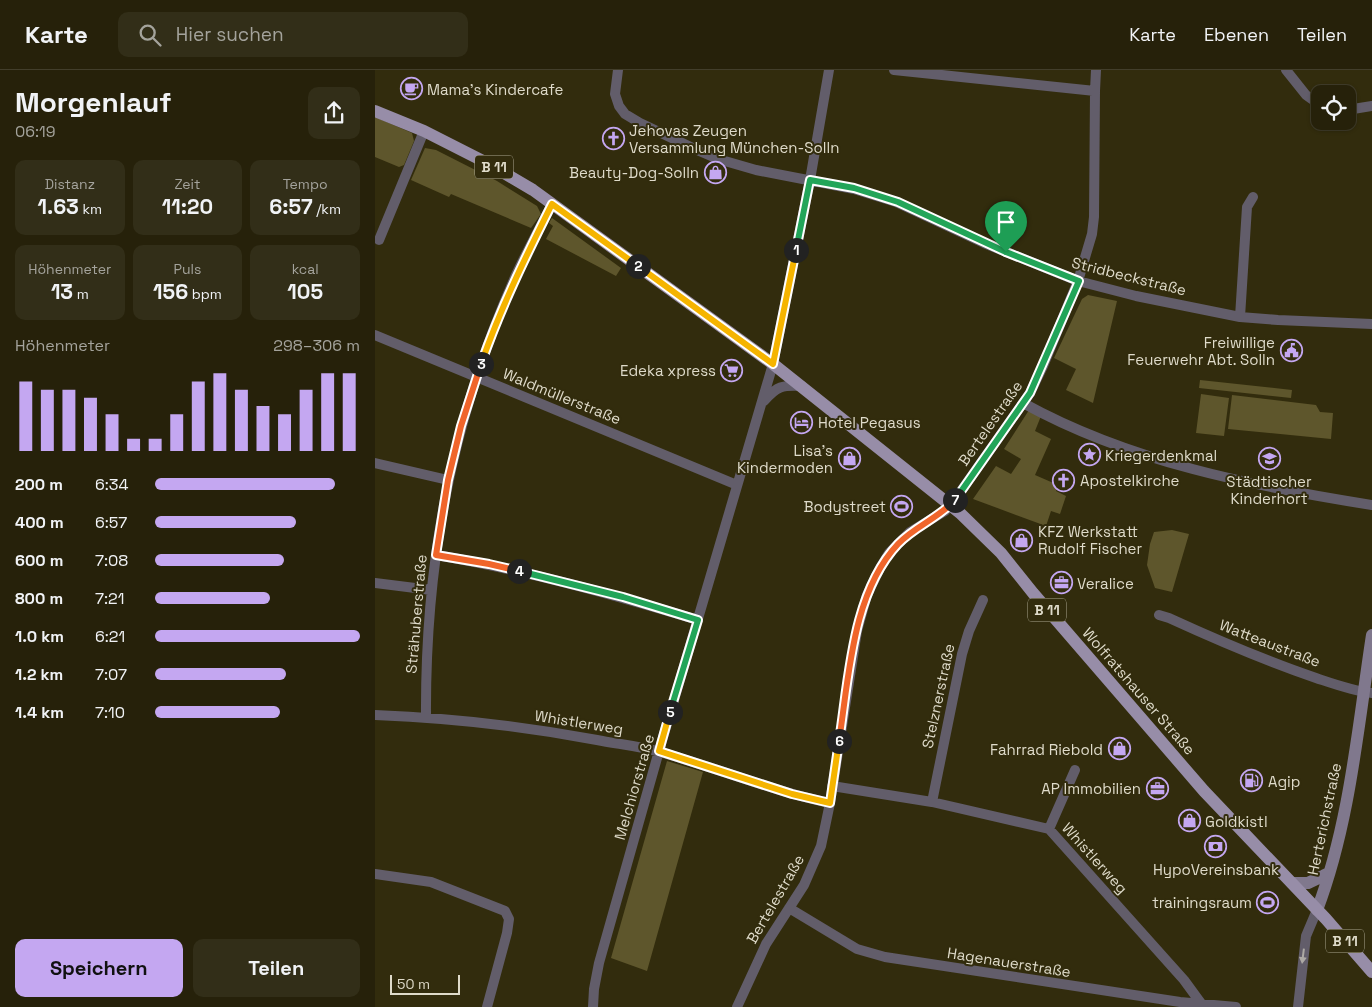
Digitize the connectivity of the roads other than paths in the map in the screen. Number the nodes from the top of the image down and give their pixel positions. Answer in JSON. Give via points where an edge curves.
{"nodes":[{"id":1,"x":617,"y":70,"type":"edge"},
{"id":2,"x":829,"y":70,"type":"edge"},
{"id":3,"x":894,"y":70,"type":"edge"},
{"id":4,"x":1096,"y":70,"type":"edge"},
{"id":5,"x":1286,"y":70,"type":"edge"},
{"id":6,"x":1095,"y":91,"type":"junction"},
{"id":7,"x":1311,"y":99,"type":"edge"},
{"id":8,"x":1372,"y":106,"type":"edge"},
{"id":9,"x":1356,"y":109,"type":"edge"},
{"id":10,"x":375,"y":111,"type":"edge"},
{"id":11,"x":424,"y":131,"type":"junction"},
{"id":12,"x":810,"y":180,"type":"junction"},
{"id":13,"x":1253,"y":197,"type":"dead end"},
{"id":14,"x":552,"y":204,"type":"junction"},
{"id":15,"x":379,"y":240,"type":"dead end"},
{"id":16,"x":1079,"y":281,"type":"junction"},
{"id":17,"x":1240,"y":317,"type":"junction"},
{"id":18,"x":1372,"y":324,"type":"edge"},
{"id":19,"x":375,"y":336,"type":"edge"},
{"id":20,"x":773,"y":364,"type":"junction"},
{"id":21,"x":476,"y":377,"type":"junction"},
{"id":22,"x":802,"y":386,"type":"junction"},
{"id":23,"x":761,"y":403,"type":"junction"},
{"id":24,"x":1023,"y":403,"type":"junction"},
{"id":25,"x":375,"y":463,"type":"edge"},
{"id":26,"x":448,"y":480,"type":"junction"},
{"id":27,"x":737,"y":485,"type":"junction"},
{"id":28,"x":950,"y":505,"type":"junction"},
{"id":29,"x":1372,"y":505,"type":"edge"},
{"id":30,"x":436,"y":555,"type":"junction"},
{"id":31,"x":375,"y":583,"type":"edge"},
{"id":32,"x":431,"y":590,"type":"junction"},
{"id":33,"x":983,"y":600,"type":"dead end"},
{"id":34,"x":1159,"y":615,"type":"dead end"},
{"id":35,"x":698,"y":620,"type":"junction"},
{"id":36,"x":1372,"y":635,"type":"edge"},
{"id":37,"x":1368,"y":692,"type":"edge"},
{"id":38,"x":375,"y":715,"type":"edge"},
{"id":39,"x":426,"y":717,"type":"junction"},
{"id":40,"x":659,"y":751,"type":"junction"},
{"id":41,"x":1075,"y":770,"type":"dead end"},
{"id":42,"x":832,"y":786,"type":"junction"},
{"id":43,"x":932,"y":802,"type":"junction"},
{"id":44,"x":830,"y":803,"type":"junction"},
{"id":45,"x":1049,"y":829,"type":"junction"},
{"id":46,"x":1329,"y":873,"type":"junction"},
{"id":47,"x":375,"y":874,"type":"edge"},
{"id":48,"x":1293,"y":883,"type":"junction"},
{"id":49,"x":789,"y":908,"type":"junction"},
{"id":50,"x":1317,"y":910,"type":"junction"},
{"id":51,"x":1372,"y":972,"type":"edge"},
{"id":52,"x":1202,"y":1005,"type":"edge"},
{"id":53,"x":489,"y":1006,"type":"edge"},
{"id":54,"x":593,"y":1007,"type":"edge"},
{"id":55,"x":737,"y":1007,"type":"edge"},
{"id":56,"x":1236,"y":1007,"type":"edge"},
{"id":57,"x":1298,"y":1007,"type":"edge"}],
"edges":[{"from":1,"to":12,"type":"street","name":"Stridbeckstraße","via":[[615,94],[619,106],[639,123],[718,159]]},
{"from":2,"to":12,"type":"street","name":"Melchiorstraße"},
{"from":3,"to":6,"type":"street"},
{"from":4,"to":6,"type":"street","name":"Bertelestraße"},
{"from":5,"to":7,"type":"street"},
{"from":6,"to":16,"type":"street","name":"Bertelestraße","via":[[1094,217]]},
{"from":8,"to":9,"type":"street"},
{"from":10,"to":11,"type":"main road","name":"Wolfratshauser Straße","number":"B 11"},
{"from":11,"to":14,"type":"main road","name":"Wolfratshauser Straße","number":"B 11","via":[[511,176]]},
{"from":11,"to":15,"type":"street"},
{"from":12,"to":16,"type":"street","name":"Stridbeckstraße","via":[[854,188],[898,202],[984,243]]},
{"from":12,"to":20,"type":"street","name":"Melchiorstraße"},
{"from":13,"to":17,"type":"street","via":[[1247,207]]},
{"from":14,"to":20,"type":"main road","name":"Wolfratshauser Straße","number":"B 11"},
{"from":14,"to":21,"type":"street","name":"Strähuberstraße","via":[[516,274]]},
{"from":16,"to":17,"type":"street","name":"Stridbeckstraße"},
{"from":16,"to":24,"type":"street","name":"Bertelestraße","via":[[1035,383]]},
{"from":17,"to":18,"type":"street","name":"Stridbeckstraße"},
{"from":19,"to":21,"type":"street","name":"Waldmüllerstraße"},
{"from":20,"to":22,"type":"main road","name":"Wolfratshauser Straße","number":"B 11"},
{"from":20,"to":23,"type":"street","name":"Melchiorstraße"},
{"from":21,"to":26,"type":"street","name":"Strähuberstraße"},
{"from":21,"to":27,"type":"street","name":"Waldmüllerstraße"},
{"from":22,"to":23,"type":"street","via":[[781,386]]},
{"from":22,"to":28,"type":"main road","name":"Wolfratshauser Straße","number":"B 11"},
{"from":23,"to":27,"type":"street","name":"Melchiorstraße"},
{"from":24,"to":28,"type":"street","name":"Bertelestraße"},
{"from":24,"to":29,"type":"street","via":[[1115,445],[1170,464],[1278,490]]},
{"from":25,"to":26,"type":"street"},
{"from":26,"to":30,"type":"street","name":"Strähuberstraße"},
{"from":27,"to":35,"type":"street","name":"Melchiorstraße"},
{"from":28,"to":42,"type":"street","name":"Bertelestraße","via":[[899,542],[880,568],[867,595],[857,631]]},
{"from":28,"to":48,"type":"main road","name":"Wolfratshauser Straße","number":"B 11","via":[[1001,553],[1198,784]]},
{"from":30,"to":32,"type":"street","name":"Strähuberstraße"},
{"from":30,"to":35,"type":"street","via":[[549,578]]},
{"from":31,"to":32,"type":"street"},
{"from":32,"to":39,"type":"street","name":"Strähuberstraße"},
{"from":33,"to":43,"type":"street","name":"Stelznerstraße","via":[[962,654]]},
{"from":34,"to":37,"type":"street","name":"Watteaustraße","via":[[1279,666]]},
{"from":35,"to":40,"type":"street","name":"Melchiorstraße"},
{"from":36,"to":37,"type":"main road","name":"Herterichstraße"},
{"from":37,"to":46,"type":"main road","name":"Herterichstraße","via":[[1343,820]]},
{"from":38,"to":39,"type":"street","name":"Whistlerweg"},
{"from":39,"to":40,"type":"street","name":"Whistlerweg","via":[[561,733]]},
{"from":40,"to":44,"type":"street","name":"Whistlerweg"},
{"from":40,"to":54,"type":"street","name":"Melchiorstraße","via":[[599,963]]},
{"from":41,"to":45,"type":"street"},
{"from":42,"to":43,"type":"street","name":"Whistlerweg"},
{"from":42,"to":44,"type":"street","name":"Bertelestraße"},
{"from":43,"to":45,"type":"street","name":"Whistlerweg"},
{"from":44,"to":49,"type":"street","name":"Bertelestraße","via":[[815,861]]},
{"from":45,"to":52,"type":"street","name":"Whistlerweg","via":[[1184,980]]},
{"from":46,"to":48,"type":"main road","via":[[1308,883]]},
{"from":46,"to":50,"type":"main road","name":"Herterichstraße"},
{"from":47,"to":53,"type":"street","via":[[431,882],[505,910],[509,919],[507,933]]},
{"from":48,"to":50,"type":"main road","name":"Wolfratshauser Straße","number":"B 11"},
{"from":49,"to":52,"type":"street","name":"Hagenauerstraße","via":[[871,954]]},
{"from":49,"to":55,"type":"street","name":"Bertelestraße","via":[[766,944]]},
{"from":50,"to":51,"type":"main road","name":"Wolfratshauser Straße","number":"B 11"},
{"from":50,"to":57,"type":"street","name":"Herterichstraße","one_way":true,"via":[[1306,936]]},
{"from":52,"to":56,"type":"street","name":"Hagenauerstraße"}]}
